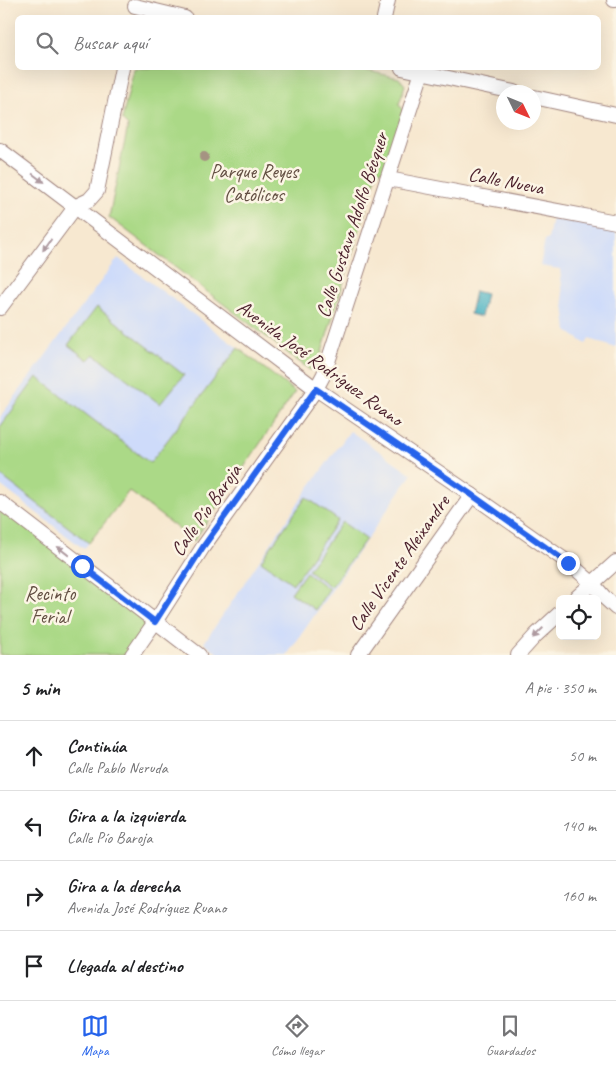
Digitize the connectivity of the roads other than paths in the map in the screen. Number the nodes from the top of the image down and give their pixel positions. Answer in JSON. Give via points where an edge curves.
{"nodes":[{"id":1,"x":388,"y":0,"type":"edge"},
{"id":2,"x":134,"y":8,"type":"edge"},
{"id":3,"x":170,"y":15,"type":"edge"},
{"id":4,"x":385,"y":15,"type":"edge"},
{"id":5,"x":122,"y":70,"type":"edge"},
{"id":6,"x":412,"y":70,"type":"edge"},
{"id":7,"x":422,"y":72,"type":"junction"},
{"id":8,"x":496,"y":88,"type":"edge"},
{"id":9,"x":541,"y":99,"type":"edge"},
{"id":10,"x":616,"y":115,"type":"edge"},
{"id":11,"x":0,"y":150,"type":"edge"},
{"id":12,"x":388,"y":179,"type":"junction"},
{"id":13,"x":76,"y":206,"type":"junction"},
{"id":14,"x":616,"y":222,"type":"edge"},
{"id":15,"x":0,"y":308,"type":"edge"},
{"id":16,"x":316,"y":389,"type":"junction"},
{"id":17,"x":472,"y":495,"type":"junction"},
{"id":18,"x":0,"y":502,"type":"edge"},
{"id":19,"x":616,"y":562,"type":"edge"},
{"id":20,"x":592,"y":583,"type":"junction"},
{"id":21,"x":579,"y":595,"type":"edge"},
{"id":22,"x":616,"y":608,"type":"edge"},
{"id":23,"x":556,"y":617,"type":"edge"},
{"id":24,"x":155,"y":622,"type":"junction"},
{"id":25,"x":132,"y":655,"type":"edge"},
{"id":26,"x":199,"y":655,"type":"edge"},
{"id":27,"x":358,"y":655,"type":"edge"},
{"id":28,"x":518,"y":655,"type":"edge"}],
"edges":[{"from":1,"to":4,"type":"street"},
{"from":2,"to":3,"type":"street"},
{"from":5,"to":13,"type":"street","via":[[97,191],[89,200]]},
{"from":6,"to":7,"type":"street"},
{"from":7,"to":8,"type":"street"},
{"from":7,"to":12,"type":"street","name":"Calle Gustavo Adolfo Bécquer"},
{"from":9,"to":10,"type":"street"},
{"from":11,"to":13,"type":"street","name":"Avenida José Rodríguez Ruano","one_way":true},
{"from":12,"to":14,"type":"street","name":"Calle Nueva"},
{"from":12,"to":16,"type":"street","name":"Calle Gustavo Adolfo Bécquer","via":[[324,374]]},
{"from":13,"to":15,"type":"street","one_way":true},
{"from":13,"to":16,"type":"street","name":"Avenida José Rodríguez Ruano"},
{"from":16,"to":17,"type":"street","name":"Avenida José Rodríguez Ruano"},
{"from":16,"to":24,"type":"street","name":"Calle Pío Baroja","via":[[203,547]]},
{"from":17,"to":20,"type":"street","name":"Avenida José Rodríguez Ruano"},
{"from":17,"to":27,"type":"street","name":"Calle Vicente Aleixandre"},
{"from":24,"to":18,"type":"street","one_way":true},
{"from":19,"to":20,"type":"street"},
{"from":20,"to":21,"type":"street"},
{"from":20,"to":22,"type":"street","name":"Avenida José Rodríguez Ruano"},
{"from":23,"to":28,"type":"street","one_way":true},
{"from":24,"to":25,"type":"street","name":"Calle Pío Baroja"},
{"from":24,"to":26,"type":"street"}]}
